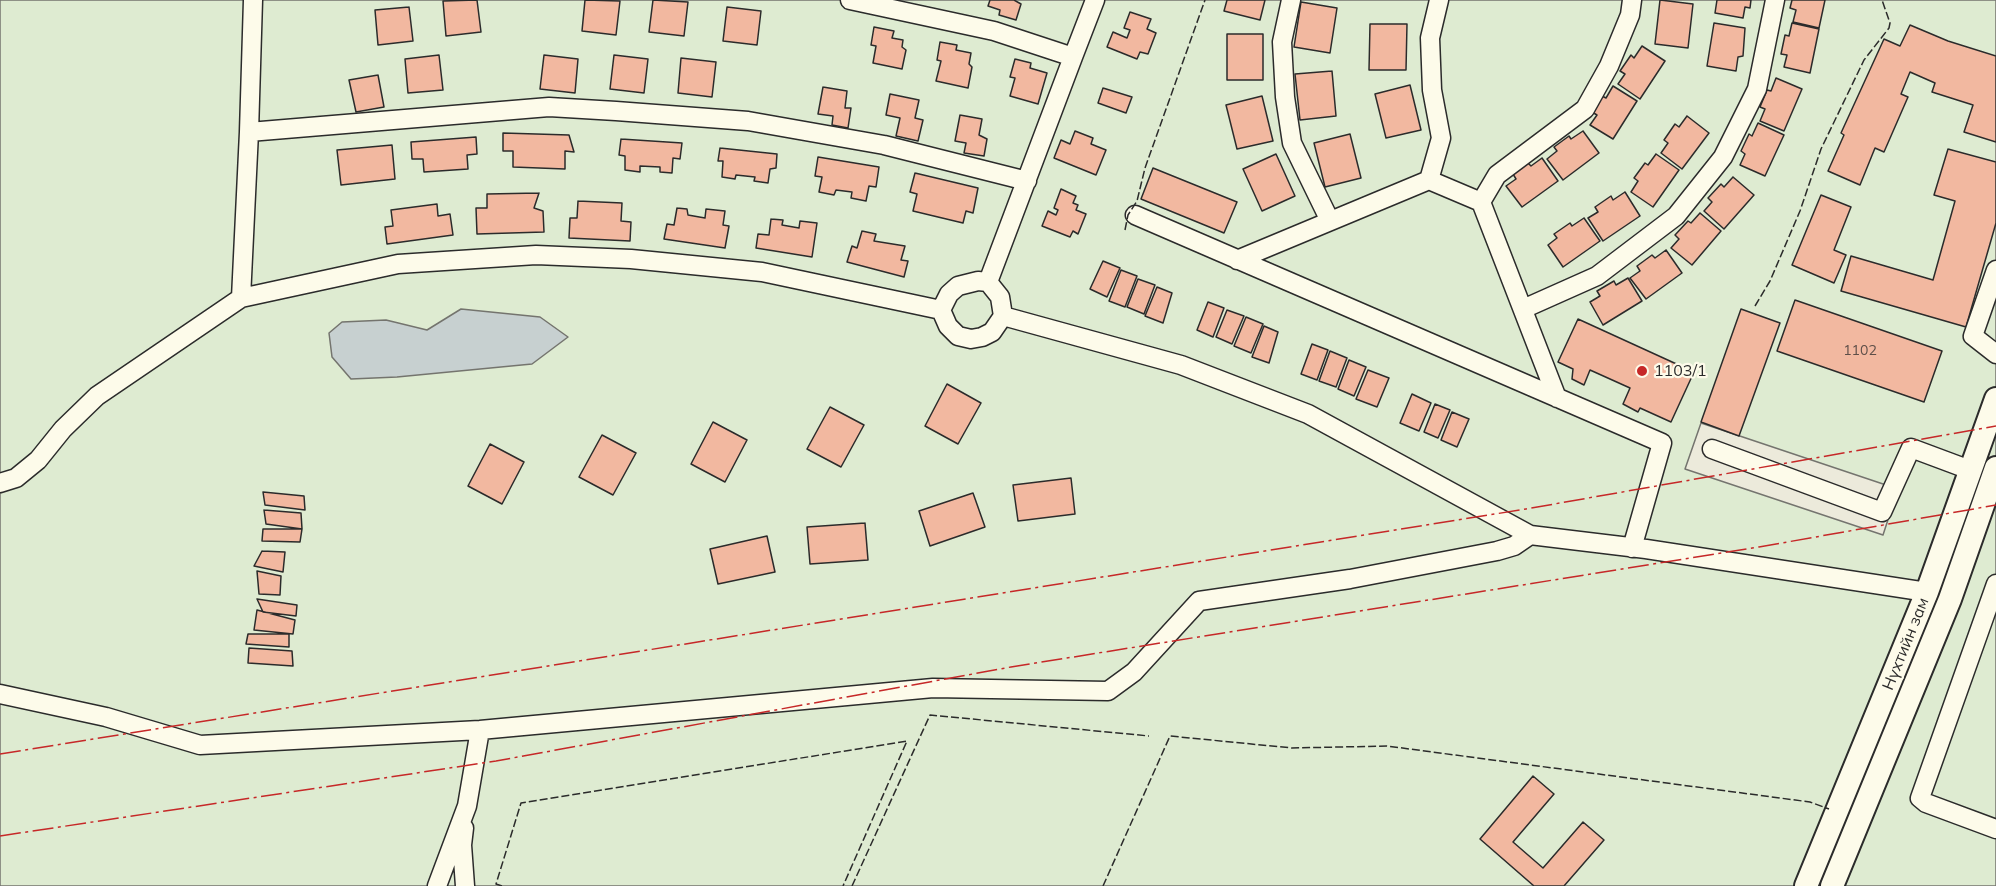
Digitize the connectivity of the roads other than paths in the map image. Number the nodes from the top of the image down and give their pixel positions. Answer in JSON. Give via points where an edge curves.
{"nodes":[{"id":1,"x":253,"y":0,"type":"edge"},
{"id":2,"x":850,"y":0,"type":"edge"},
{"id":3,"x":1095,"y":0,"type":"edge"},
{"id":4,"x":1291,"y":0,"type":"edge"},
{"id":5,"x":1439,"y":0,"type":"edge"},
{"id":6,"x":1632,"y":0,"type":"edge"},
{"id":7,"x":1775,"y":0,"type":"edge"},
{"id":8,"x":1073,"y":57,"type":"junction"},
{"id":9,"x":249,"y":132,"type":"junction"},
{"id":10,"x":1429,"y":180,"type":"junction"},
{"id":11,"x":1027,"y":181,"type":"junction"},
{"id":12,"x":1481,"y":202,"type":"junction"},
{"id":13,"x":1135,"y":215,"type":"dead end"},
{"id":14,"x":1330,"y":221,"type":"junction"},
{"id":15,"x":1237,"y":260,"type":"junction"},
{"id":16,"x":1996,"y":270,"type":"edge"},
{"id":17,"x":988,"y":282,"type":"junction"},
{"id":18,"x":241,"y":298,"type":"junction"},
{"id":19,"x":1523,"y":309,"type":"junction"},
{"id":20,"x":941,"y":310,"type":"junction"},
{"id":21,"x":1003,"y":316,"type":"junction"},
{"id":22,"x":1996,"y":354,"type":"edge"},
{"id":23,"x":1557,"y":398,"type":"junction"},
{"id":24,"x":1996,"y":399,"type":"edge"},
{"id":25,"x":1712,"y":449,"type":"dead end"},
{"id":26,"x":1996,"y":468,"type":"edge"},
{"id":27,"x":1970,"y":470,"type":"junction"},
{"id":28,"x":0,"y":483,"type":"edge"},
{"id":29,"x":1530,"y":535,"type":"junction"},
{"id":30,"x":1632,"y":548,"type":"junction"},
{"id":31,"x":1996,"y":584,"type":"edge"},
{"id":32,"x":1927,"y":592,"type":"junction"},
{"id":33,"x":0,"y":694,"type":"edge"},
{"id":34,"x":480,"y":730,"type":"junction"},
{"id":35,"x":467,"y":806,"type":"junction"},
{"id":36,"x":1996,"y":829,"type":"edge"},
{"id":37,"x":437,"y":886,"type":"edge"},
{"id":38,"x":465,"y":886,"type":"edge"},
{"id":39,"x":1806,"y":886,"type":"edge"},
{"id":40,"x":1832,"y":886,"type":"edge"}],
"edges":[{"from":1,"to":9,"type":"street"},
{"from":2,"to":8,"type":"street","via":[[994,31]]},
{"from":3,"to":8,"type":"street"},
{"from":4,"to":14,"type":"street","via":[[1282,42],[1292,143]]},
{"from":5,"to":10,"type":"street","via":[[1430,38],[1432,90],[1441,138]]},
{"from":6,"to":12,"type":"street","via":[[1630,15],[1609,66],[1586,109],[1497,175]]},
{"from":7,"to":19,"type":"street","via":[[1757,89],[1723,157],[1676,216],[1597,276]]},
{"from":8,"to":11,"type":"street"},
{"from":9,"to":11,"type":"street","via":[[549,107],[748,121],[884,145]]},
{"from":9,"to":18,"type":"street"},
{"from":10,"to":12,"type":"street"},
{"from":10,"to":14,"type":"street"},
{"from":11,"to":17,"type":"street"},
{"from":12,"to":19,"type":"street"},
{"from":13,"to":15,"type":"street"},
{"from":14,"to":15,"type":"street"},
{"from":15,"to":23,"type":"street"},
{"from":16,"to":22,"type":"street","via":[[1973,336]]},
{"from":17,"to":20,"type":"street","via":[[958,286]]},
{"from":17,"to":21,"type":"street","via":[[1000,297]]},
{"from":18,"to":20,"type":"street","via":[[387,266],[536,255],[631,258],[762,272]]},
{"from":18,"to":28,"type":"street","via":[[97,396],[38,460],[16,478]]},
{"from":19,"to":23,"type":"street"},
{"from":20,"to":21,"type":"street","via":[[958,336],[971,339],[992,332]]},
{"from":21,"to":29,"type":"street","via":[[1181,365],[1308,414]]},
{"from":23,"to":30,"type":"street","via":[[1662,443]]},
{"from":24,"to":27,"type":"main road","name":"Нүхтийн зам"},
{"from":25,"to":27,"type":"street","via":[[1882,512],[1911,448]]},
{"from":26,"to":40,"type":"main road","name":"Нүхтийн зам","via":[[1950,599]]},
{"from":27,"to":32,"type":"main road","name":"Нүхтийн зам"},
{"from":29,"to":30,"type":"street"},
{"from":29,"to":34,"type":"street","via":[[1497,551],[1350,579],[1199,601],[1134,672],[1108,691],[933,688]]},
{"from":30,"to":32,"type":"street"},
{"from":31,"to":36,"type":"street","via":[[1920,798]]},
{"from":32,"to":39,"type":"main road","name":"Нүхтийн зам"},
{"from":33,"to":34,"type":"street","via":[[106,717],[200,746]]},
{"from":34,"to":35,"type":"street"},
{"from":35,"to":37,"type":"street"},
{"from":35,"to":38,"type":"street","via":[[462,845]]}]}
